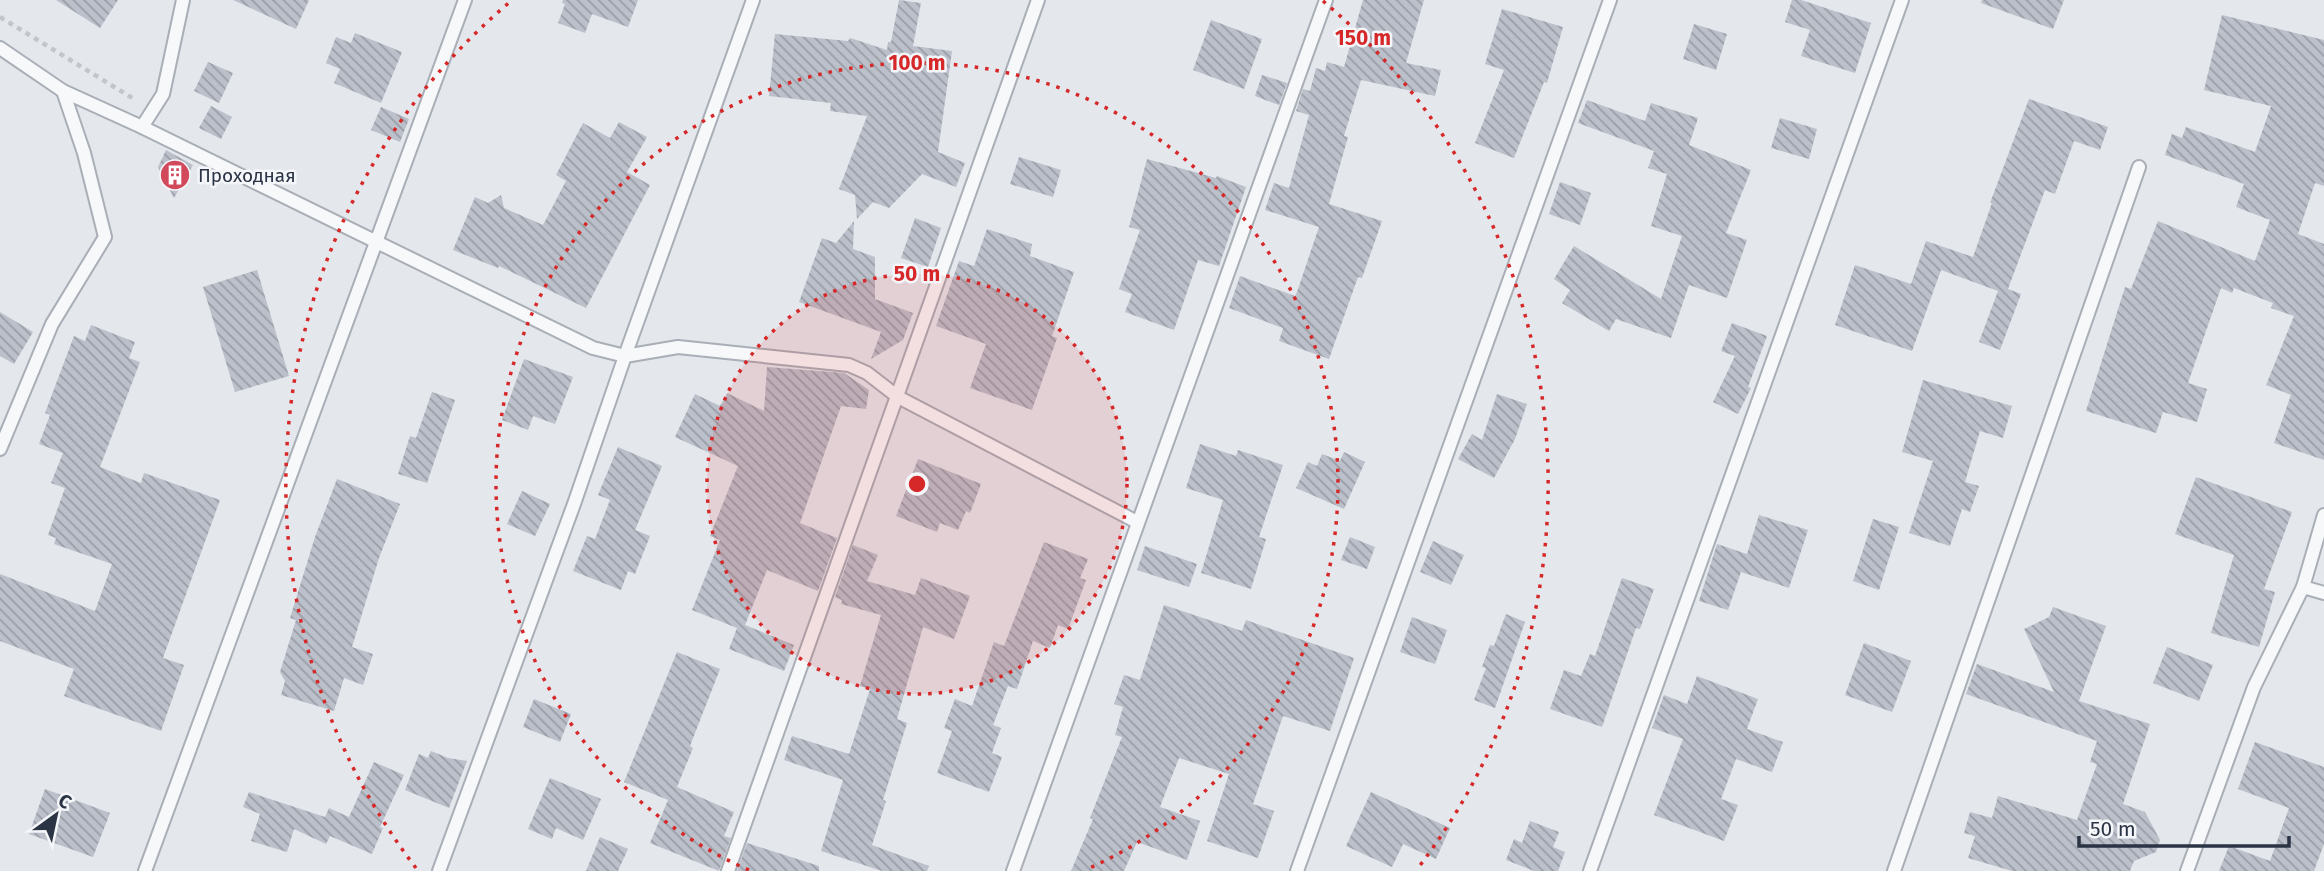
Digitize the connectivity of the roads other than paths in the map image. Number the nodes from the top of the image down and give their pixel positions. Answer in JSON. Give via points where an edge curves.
{"nodes":[{"id":1,"x":183,"y":0,"type":"edge"},
{"id":2,"x":465,"y":0,"type":"edge"},
{"id":3,"x":753,"y":0,"type":"edge"},
{"id":4,"x":1038,"y":0,"type":"edge"},
{"id":5,"x":1326,"y":0,"type":"edge"},
{"id":6,"x":1610,"y":0,"type":"edge"},
{"id":7,"x":1902,"y":0,"type":"edge"},
{"id":8,"x":0,"y":48,"type":"edge"},
{"id":9,"x":63,"y":91,"type":"junction"},
{"id":10,"x":142,"y":127,"type":"junction"},
{"id":11,"x":2139,"y":167,"type":"dead end"},
{"id":12,"x":375,"y":242,"type":"junction"},
{"id":13,"x":625,"y":356,"type":"junction"},
{"id":14,"x":898,"y":397,"type":"junction"},
{"id":15,"x":0,"y":449,"type":"edge"},
{"id":16,"x":2324,"y":515,"type":"edge"},
{"id":17,"x":1137,"y":522,"type":"junction"},
{"id":18,"x":2303,"y":587,"type":"junction"},
{"id":19,"x":2324,"y":593,"type":"edge"},
{"id":20,"x":145,"y":871,"type":"edge"},
{"id":21,"x":439,"y":871,"type":"edge"},
{"id":22,"x":728,"y":871,"type":"edge"},
{"id":23,"x":1013,"y":871,"type":"edge"},
{"id":24,"x":1297,"y":871,"type":"edge"},
{"id":25,"x":1590,"y":871,"type":"edge"},
{"id":26,"x":1894,"y":871,"type":"edge"},
{"id":27,"x":2187,"y":871,"type":"edge"}],
"edges":[{"from":1,"to":10,"type":"lane","via":[[163,94]]},
{"from":2,"to":12,"type":"lane"},
{"from":3,"to":13,"type":"lane"},
{"from":4,"to":14,"type":"lane"},
{"from":5,"to":17,"type":"lane"},
{"from":6,"to":24,"type":"lane"},
{"from":7,"to":25,"type":"lane"},
{"from":8,"to":9,"type":"lane"},
{"from":9,"to":10,"type":"lane"},
{"from":9,"to":15,"type":"lane","via":[[105,236],[52,324]]},
{"from":10,"to":12,"type":"lane"},
{"from":11,"to":26,"type":"lane"},
{"from":12,"to":13,"type":"lane","via":[[593,348]]},
{"from":12,"to":20,"type":"lane"},
{"from":13,"to":14,"type":"lane","via":[[678,347],[849,365]]},
{"from":13,"to":21,"type":"lane"},
{"from":14,"to":17,"type":"lane"},
{"from":14,"to":22,"type":"lane"},
{"from":16,"to":18,"type":"lane"},
{"from":17,"to":23,"type":"lane"},
{"from":18,"to":19,"type":"lane"},
{"from":18,"to":27,"type":"lane","via":[[2254,687]]}]}
